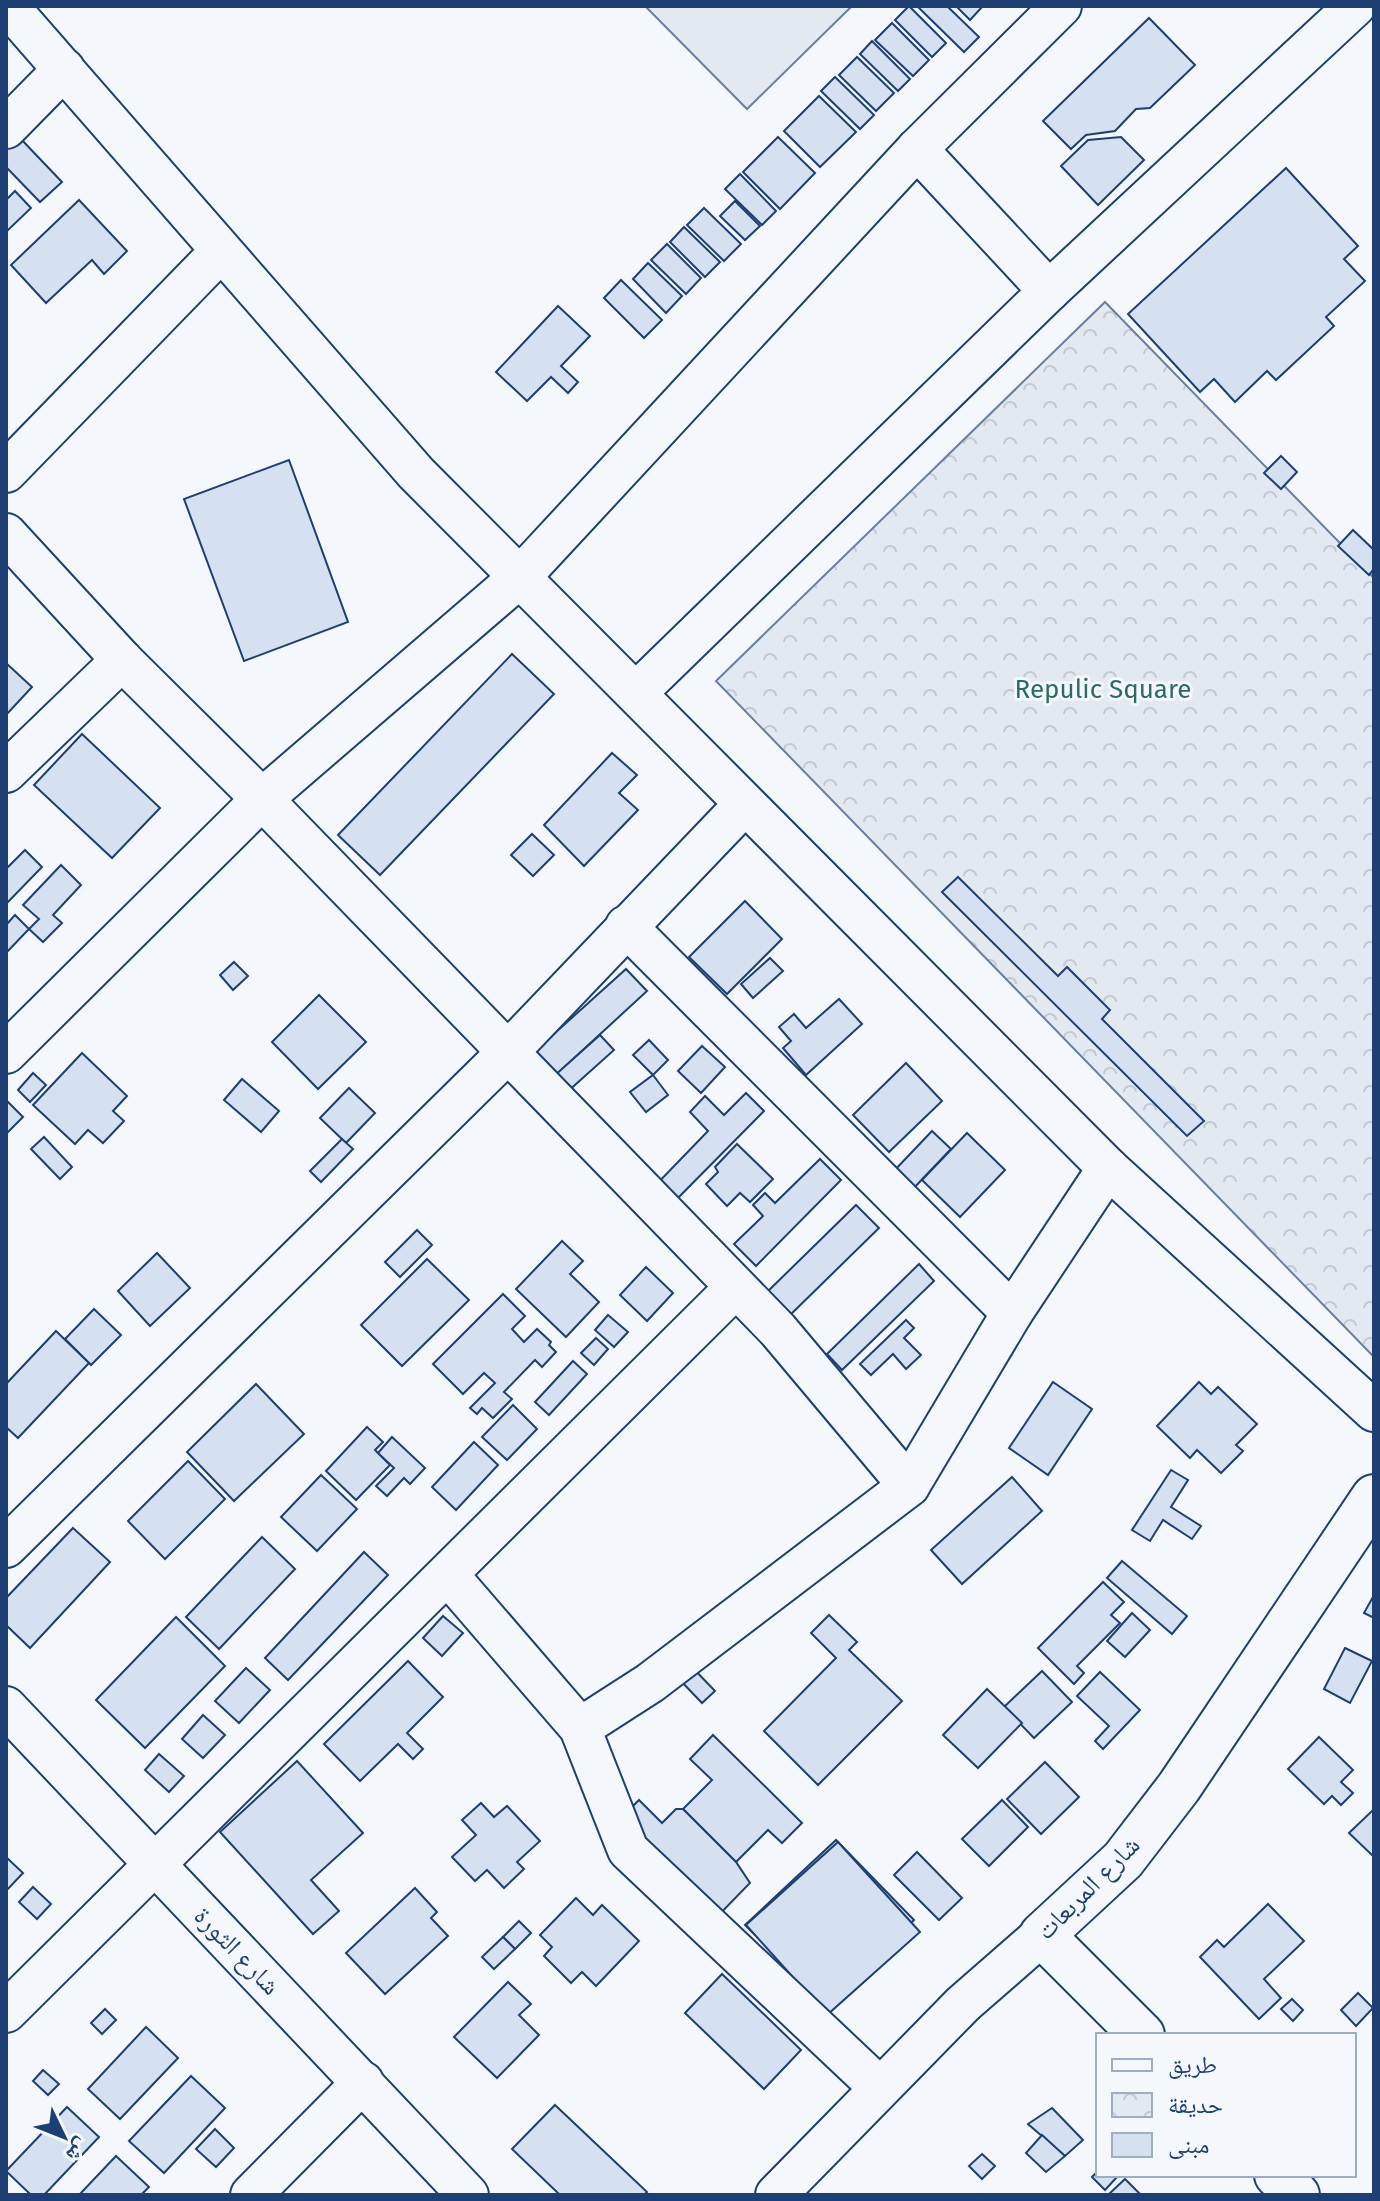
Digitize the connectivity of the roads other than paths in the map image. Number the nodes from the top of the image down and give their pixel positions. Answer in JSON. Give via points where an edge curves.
{"nodes":[{"id":1,"x":8,"y":6,"type":"edge"},
{"id":2,"x":1061,"y":6,"type":"edge"},
{"id":3,"x":1355,"y":6,"type":"edge"},
{"id":4,"x":64,"y":69,"type":"junction"},
{"id":5,"x":6,"y":128,"type":"edge"},
{"id":6,"x":917,"y":149,"type":"junction"},
{"id":7,"x":221,"y":251,"type":"junction"},
{"id":8,"x":1049,"y":291,"type":"junction"},
{"id":9,"x":6,"y":472,"type":"edge"},
{"id":10,"x":6,"y":534,"type":"edge"},
{"id":11,"x":521,"y":576,"type":"junction"},
{"id":12,"x":122,"y":660,"type":"junction"},
{"id":13,"x":636,"y":693,"type":"junction"},
{"id":14,"x":6,"y":772,"type":"edge"},
{"id":15,"x":262,"y":799,"type":"junction"},
{"id":16,"x":744,"y":805,"type":"junction"},
{"id":17,"x":626,"y":926,"type":"junction"},
{"id":18,"x":6,"y":1053,"type":"edge"},
{"id":19,"x":506,"y":1054,"type":"junction"},
{"id":20,"x":1108,"y":1168,"type":"junction"},
{"id":21,"x":735,"y":1288,"type":"junction"},
{"id":22,"x":1012,"y":1313,"type":"junction"},
{"id":23,"x":1374,"y":1411,"type":"edge"},
{"id":24,"x":909,"y":1486,"type":"junction"},
{"id":25,"x":1374,"y":1497,"type":"edge"},
{"id":26,"x":6,"y":1547,"type":"edge"},
{"id":27,"x":448,"y":1575,"type":"junction"},
{"id":28,"x":7,"y":1710,"type":"edge"},
{"id":29,"x":580,"y":1728,"type":"junction"},
{"id":30,"x":154,"y":1864,"type":"junction"},
{"id":31,"x":1042,"y":1935,"type":"junction"},
{"id":32,"x":6,"y":2012,"type":"edge"},
{"id":33,"x":1140,"y":2033,"type":"edge"},
{"id":34,"x":363,"y":2082,"type":"junction"},
{"id":35,"x":880,"y":2088,"type":"junction"},
{"id":36,"x":251,"y":2195,"type":"edge"},
{"id":37,"x":468,"y":2195,"type":"edge"},
{"id":38,"x":776,"y":2195,"type":"edge"}],
"edges":[{"from":1,"to":4,"type":"street"},
{"from":2,"to":6,"type":"street"},
{"from":3,"to":8,"type":"street"},
{"from":4,"to":5,"type":"street"},
{"from":4,"to":7,"type":"street"},
{"from":6,"to":8,"type":"street"},
{"from":6,"to":11,"type":"street"},
{"from":7,"to":9,"type":"street"},
{"from":7,"to":11,"type":"street","via":[[416,473]]},
{"from":8,"to":13,"type":"street"},
{"from":10,"to":12,"type":"street"},
{"from":11,"to":13,"type":"street"},
{"from":11,"to":15,"type":"street"},
{"from":12,"to":14,"type":"street"},
{"from":12,"to":15,"type":"street"},
{"from":13,"to":16,"type":"street"},
{"from":15,"to":18,"type":"street"},
{"from":15,"to":19,"type":"street"},
{"from":16,"to":17,"type":"street"},
{"from":16,"to":20,"type":"street"},
{"from":17,"to":19,"type":"street"},
{"from":17,"to":22,"type":"street"},
{"from":19,"to":21,"type":"street"},
{"from":19,"to":26,"type":"street"},
{"from":20,"to":22,"type":"street"},
{"from":20,"to":23,"type":"street"},
{"from":21,"to":24,"type":"street","via":[[778,1330]]},
{"from":21,"to":27,"type":"street"},
{"from":22,"to":24,"type":"street"},
{"from":24,"to":29,"type":"street","via":[[650,1683]]},
{"from":25,"to":31,"type":"main road","name":"شارع المربعات","via":[[1179,1787],[1123,1860]]},
{"from":27,"to":29,"type":"street"},
{"from":27,"to":30,"type":"street"},
{"from":28,"to":30,"type":"street","name":"شارع الثورة"},
{"from":29,"to":35,"type":"street","via":[[628,1850]]},
{"from":30,"to":32,"type":"street"},
{"from":30,"to":34,"type":"street","name":"شارع الثورة"},
{"from":31,"to":33,"type":"main road"},
{"from":31,"to":35,"type":"street","name":"شارع المربعات","via":[[963,2004]]},
{"from":34,"to":36,"type":"street"},
{"from":34,"to":37,"type":"street","name":"شارع الثورة"},
{"from":35,"to":38,"type":"street","name":"شارع المربعات"}]}
